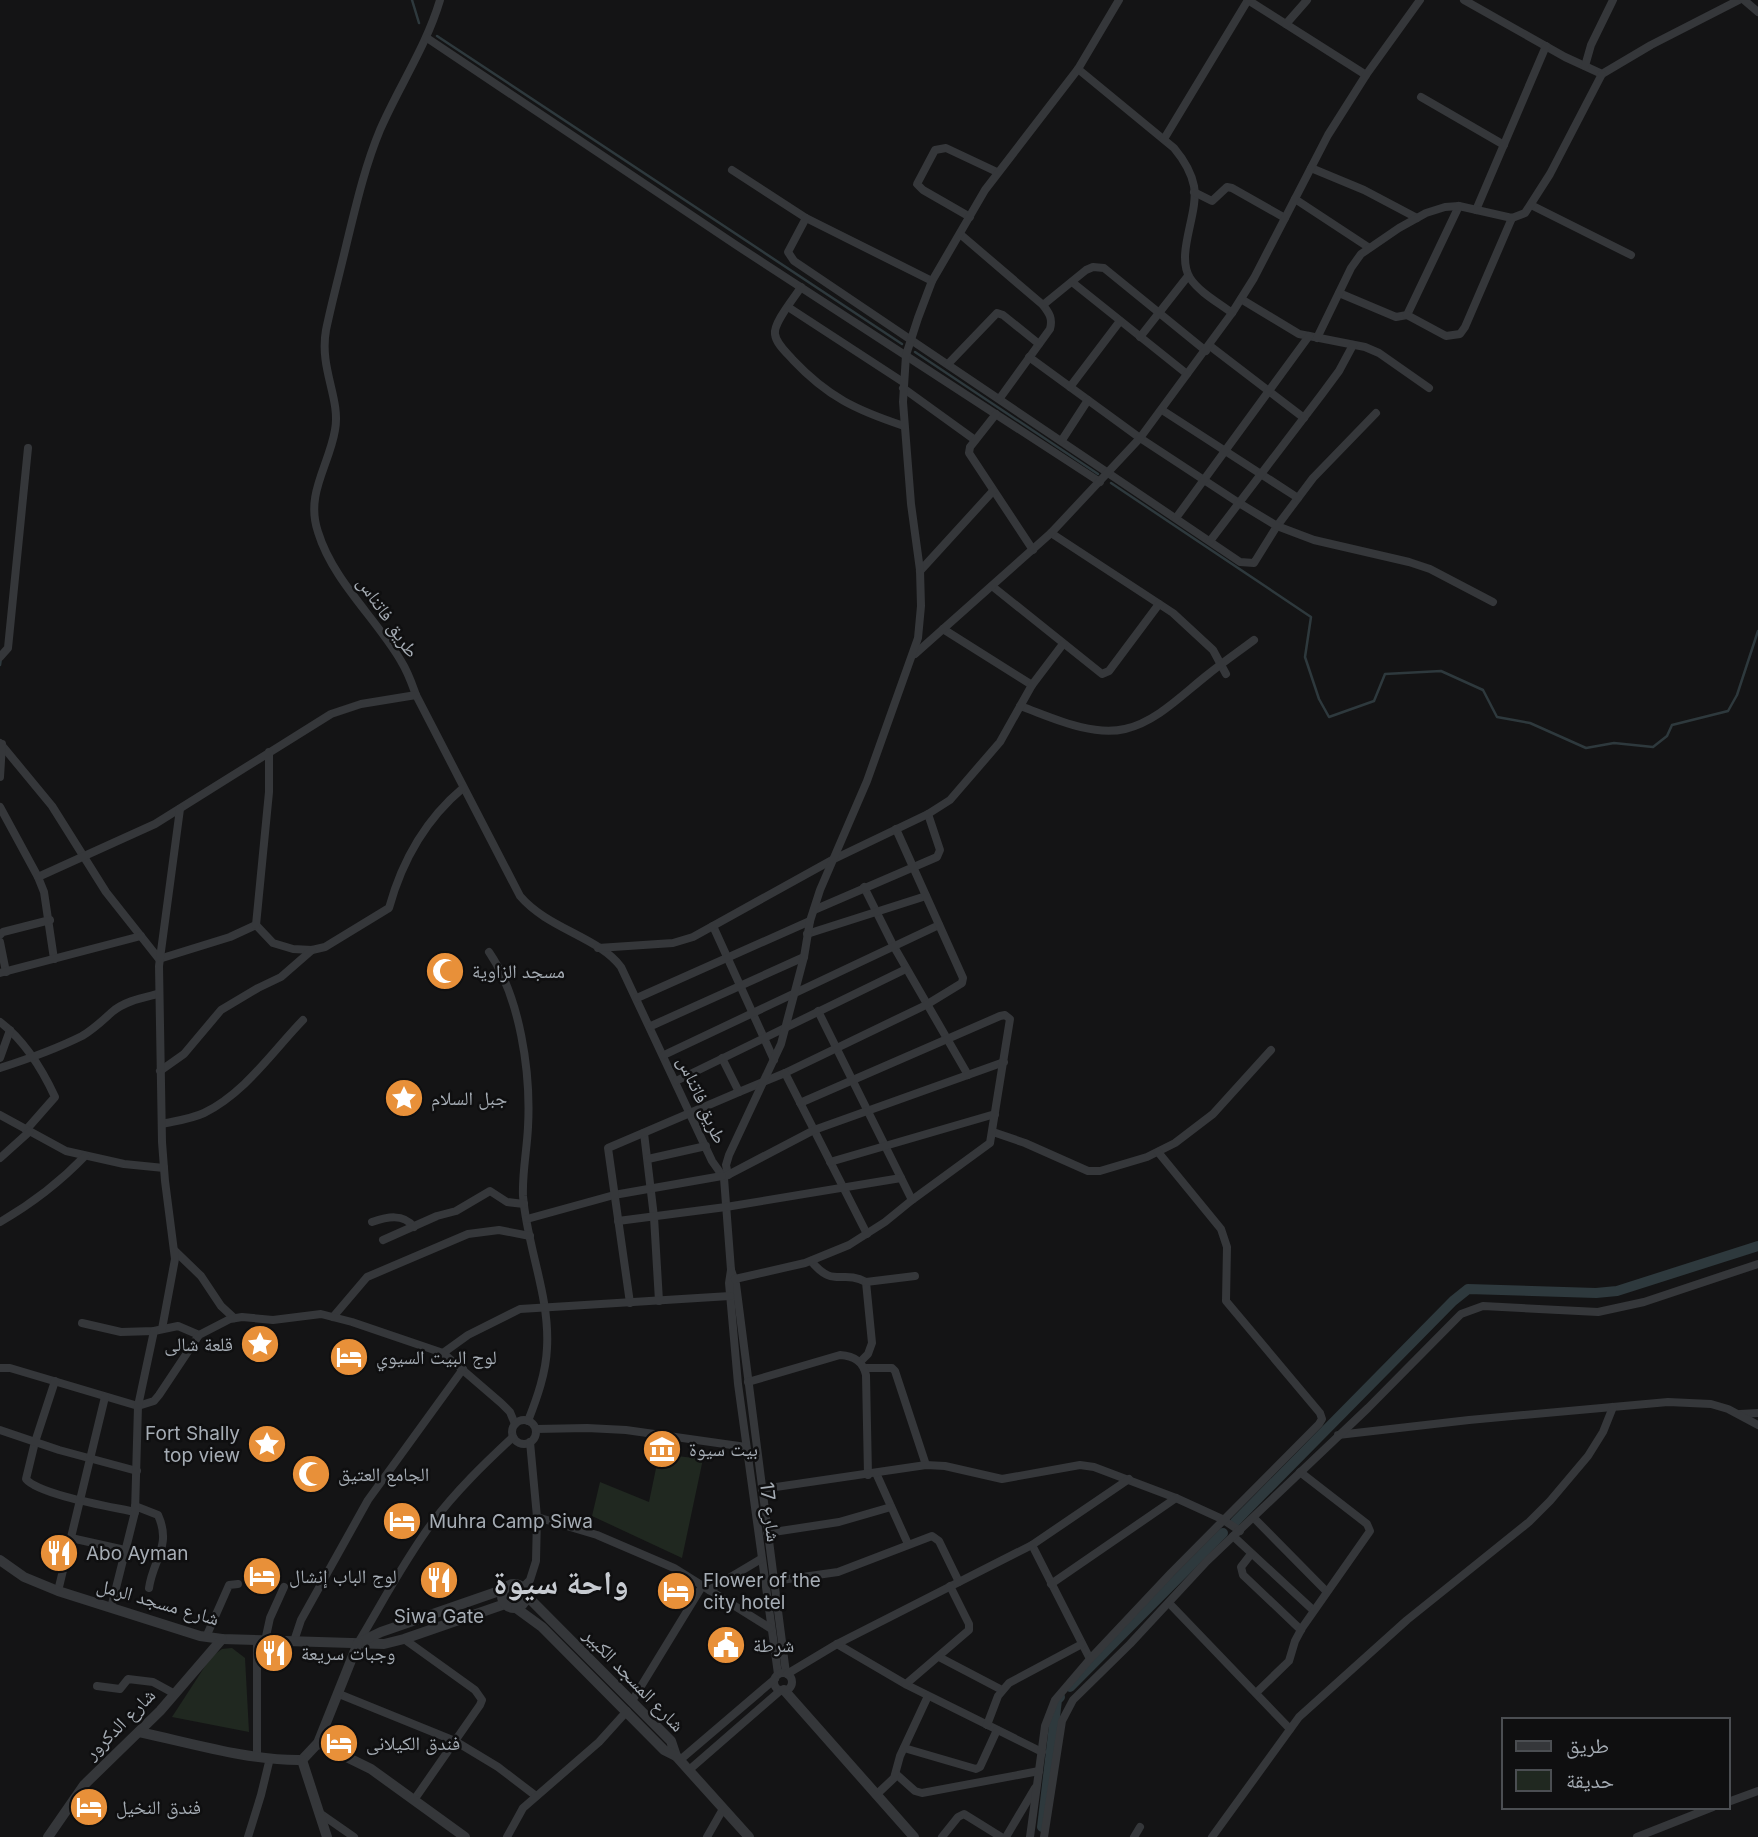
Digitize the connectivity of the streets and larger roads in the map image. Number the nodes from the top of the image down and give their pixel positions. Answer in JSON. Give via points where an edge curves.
{"nodes":[{"id":1,"x":440,"y":0,"type":"edge"},
{"id":2,"x":1119,"y":0,"type":"edge"},
{"id":3,"x":1248,"y":0,"type":"edge"},
{"id":4,"x":1307,"y":0,"type":"edge"},
{"id":5,"x":1420,"y":0,"type":"edge"},
{"id":6,"x":1464,"y":0,"type":"edge"},
{"id":7,"x":1613,"y":0,"type":"edge"},
{"id":8,"x":1739,"y":0,"type":"edge"},
{"id":9,"x":1744,"y":0,"type":"edge"},
{"id":10,"x":1758,"y":12,"type":"edge"},
{"id":11,"x":1286,"y":24,"type":"junction"},
{"id":12,"x":427,"y":38,"type":"junction"},
{"id":13,"x":1546,"y":46,"type":"junction"},
{"id":14,"x":1585,"y":66,"type":"junction"},
{"id":15,"x":1078,"y":69,"type":"junction"},
{"id":16,"x":1602,"y":74,"type":"junction"},
{"id":17,"x":1366,"y":75,"type":"junction"},
{"id":18,"x":1421,"y":97,"type":"dead end"},
{"id":19,"x":1164,"y":139,"type":"junction"},
{"id":20,"x":1504,"y":145,"type":"junction"},
{"id":21,"x":1311,"y":168,"type":"junction"},
{"id":22,"x":732,"y":170,"type":"dead end"},
{"id":23,"x":996,"y":172,"type":"junction"},
{"id":24,"x":1194,"y":192,"type":"junction"},
{"id":25,"x":1295,"y":199,"type":"junction"},
{"id":26,"x":1531,"y":205,"type":"junction"},
{"id":27,"x":1460,"y":206,"type":"junction"},
{"id":28,"x":1476,"y":210,"type":"junction"},
{"id":29,"x":970,"y":216,"type":"junction"},
{"id":30,"x":806,"y":218,"type":"junction"},
{"id":31,"x":1285,"y":218,"type":"junction"},
{"id":32,"x":1417,"y":218,"type":"junction"},
{"id":33,"x":1512,"y":218,"type":"junction"},
{"id":34,"x":960,"y":233,"type":"junction"},
{"id":35,"x":1368,"y":247,"type":"junction"},
{"id":36,"x":1631,"y":255,"type":"dead end"},
{"id":37,"x":1188,"y":276,"type":"junction"},
{"id":38,"x":932,"y":281,"type":"junction"},
{"id":39,"x":1072,"y":282,"type":"junction"},
{"id":40,"x":801,"y":287,"type":"junction"},
{"id":41,"x":1339,"y":293,"type":"junction"},
{"id":42,"x":1241,"y":299,"type":"junction"},
{"id":43,"x":1042,"y":305,"type":"junction"},
{"id":44,"x":788,"y":307,"type":"junction"},
{"id":45,"x":1159,"y":312,"type":"junction"},
{"id":46,"x":1232,"y":313,"type":"junction"},
{"id":47,"x":1407,"y":315,"type":"junction"},
{"id":48,"x":1120,"y":321,"type":"junction"},
{"id":49,"x":1140,"y":337,"type":"junction"},
{"id":50,"x":1313,"y":337,"type":"junction"},
{"id":51,"x":912,"y":341,"type":"junction"},
{"id":52,"x":1039,"y":344,"type":"junction"},
{"id":53,"x":1353,"y":345,"type":"junction"},
{"id":54,"x":1208,"y":348,"type":"junction"},
{"id":55,"x":906,"y":355,"type":"junction"},
{"id":56,"x":1029,"y":357,"type":"junction"},
{"id":57,"x":948,"y":364,"type":"junction"},
{"id":58,"x":1187,"y":374,"type":"junction"},
{"id":59,"x":903,"y":385,"type":"junction"},
{"id":60,"x":1070,"y":387,"type":"junction"},
{"id":61,"x":1429,"y":388,"type":"dead end"},
{"id":62,"x":1269,"y":390,"type":"junction"},
{"id":63,"x":1000,"y":398,"type":"junction"},
{"id":64,"x":1088,"y":400,"type":"junction"},
{"id":65,"x":1162,"y":410,"type":"junction"},
{"id":66,"x":1376,"y":413,"type":"dead end"},
{"id":67,"x":996,"y":414,"type":"junction"},
{"id":68,"x":1304,"y":418,"type":"junction"},
{"id":69,"x":904,"y":426,"type":"junction"},
{"id":70,"x":1140,"y":438,"type":"junction"},
{"id":71,"x":975,"y":440,"type":"junction"},
{"id":72,"x":1062,"y":440,"type":"junction"},
{"id":73,"x":28,"y":448,"type":"dead end"},
{"id":74,"x":1225,"y":451,"type":"junction"},
{"id":75,"x":1110,"y":473,"type":"junction"},
{"id":76,"x":1262,"y":474,"type":"junction"},
{"id":77,"x":1203,"y":481,"type":"junction"},
{"id":78,"x":1100,"y":482,"type":"junction"},
{"id":79,"x":993,"y":491,"type":"junction"},
{"id":80,"x":1298,"y":498,"type":"junction"},
{"id":81,"x":1239,"y":503,"type":"junction"},
{"id":82,"x":1177,"y":518,"type":"junction"},
{"id":83,"x":1278,"y":526,"type":"junction"},
{"id":84,"x":1051,"y":533,"type":"junction"},
{"id":85,"x":1210,"y":541,"type":"junction"},
{"id":86,"x":1033,"y":550,"type":"junction"},
{"id":87,"x":920,"y":571,"type":"junction"},
{"id":88,"x":992,"y":586,"type":"junction"},
{"id":89,"x":1493,"y":602,"type":"dead end"},
{"id":90,"x":1159,"y":604,"type":"junction"},
{"id":91,"x":943,"y":629,"type":"junction"},
{"id":92,"x":1254,"y":640,"type":"dead end"},
{"id":93,"x":1063,"y":644,"type":"junction"},
{"id":94,"x":914,"y":655,"type":"junction"},
{"id":95,"x":0,"y":657,"type":"edge"},
{"id":96,"x":1221,"y":664,"type":"junction"},
{"id":97,"x":1226,"y":674,"type":"dead end"},
{"id":98,"x":1032,"y":685,"type":"junction"},
{"id":99,"x":416,"y":695,"type":"junction"},
{"id":100,"x":1020,"y":706,"type":"junction"},
{"id":101,"x":1,"y":743,"type":"edge"},
{"id":102,"x":269,"y":752,"type":"junction"},
{"id":103,"x":0,"y":778,"type":"edge"},
{"id":104,"x":463,"y":788,"type":"junction"},
{"id":105,"x":0,"y":807,"type":"edge"},
{"id":106,"x":180,"y":809,"type":"junction"},
{"id":107,"x":928,"y":814,"type":"junction"},
{"id":108,"x":896,"y":829,"type":"junction"},
{"id":109,"x":83,"y":855,"type":"junction"},
{"id":110,"x":832,"y":860,"type":"junction"},
{"id":111,"x":914,"y":868,"type":"junction"},
{"id":112,"x":38,"y":877,"type":"junction"},
{"id":113,"x":864,"y":887,"type":"junction"},
{"id":114,"x":926,"y":896,"type":"junction"},
{"id":115,"x":814,"y":910,"type":"junction"},
{"id":116,"x":876,"y":912,"type":"junction"},
{"id":117,"x":50,"y":920,"type":"junction"},
{"id":118,"x":810,"y":920,"type":"junction"},
{"id":119,"x":256,"y":925,"type":"junction"},
{"id":120,"x":939,"y":925,"type":"junction"},
{"id":121,"x":713,"y":926,"type":"junction"},
{"id":122,"x":807,"y":934,"type":"junction"},
{"id":123,"x":0,"y":935,"type":"edge"},
{"id":124,"x":141,"y":936,"type":"junction"},
{"id":125,"x":0,"y":942,"type":"edge"},
{"id":126,"x":893,"y":945,"type":"junction"},
{"id":127,"x":598,"y":948,"type":"junction"},
{"id":128,"x":312,"y":950,"type":"junction"},
{"id":129,"x":489,"y":951,"type":"dead end"},
{"id":130,"x":804,"y":957,"type":"junction"},
{"id":131,"x":726,"y":958,"type":"junction"},
{"id":132,"x":54,"y":959,"type":"junction"},
{"id":133,"x":159,"y":959,"type":"junction"},
{"id":134,"x":906,"y":969,"type":"junction"},
{"id":135,"x":3,"y":973,"type":"edge"},
{"id":136,"x":738,"y":986,"type":"junction"},
{"id":137,"x":795,"y":991,"type":"junction"},
{"id":138,"x":158,"y":995,"type":"junction"},
{"id":139,"x":637,"y":998,"type":"junction"},
{"id":140,"x":926,"y":1005,"type":"junction"},
{"id":141,"x":818,"y":1011,"type":"junction"},
{"id":142,"x":751,"y":1013,"type":"junction"},
{"id":143,"x":303,"y":1020,"type":"dead end"},
{"id":144,"x":0,"y":1022,"type":"edge"},
{"id":145,"x":650,"y":1026,"type":"junction"},
{"id":146,"x":786,"y":1026,"type":"junction"},
{"id":147,"x":10,"y":1030,"type":"junction"},
{"id":148,"x":762,"y":1038,"type":"junction"},
{"id":149,"x":947,"y":1040,"type":"junction"},
{"id":150,"x":836,"y":1049,"type":"junction"},
{"id":151,"x":1271,"y":1050,"type":"dead end"},
{"id":152,"x":664,"y":1055,"type":"junction"},
{"id":153,"x":33,"y":1057,"type":"junction"},
{"id":154,"x":0,"y":1058,"type":"edge"},
{"id":155,"x":722,"y":1058,"type":"junction"},
{"id":156,"x":774,"y":1060,"type":"junction"},
{"id":157,"x":1004,"y":1062,"type":"junction"},
{"id":158,"x":0,"y":1068,"type":"edge"},
{"id":159,"x":160,"y":1071,"type":"junction"},
{"id":160,"x":785,"y":1073,"type":"junction"},
{"id":161,"x":968,"y":1075,"type":"junction"},
{"id":162,"x":852,"y":1080,"type":"junction"},
{"id":163,"x":676,"y":1081,"type":"junction"},
{"id":164,"x":764,"y":1083,"type":"junction"},
{"id":165,"x":739,"y":1092,"type":"junction"},
{"id":166,"x":800,"y":1103,"type":"junction"},
{"id":167,"x":869,"y":1111,"type":"junction"},
{"id":168,"x":691,"y":1113,"type":"junction"},
{"id":169,"x":995,"y":1114,"type":"junction"},
{"id":170,"x":0,"y":1115,"type":"edge"},
{"id":171,"x":162,"y":1124,"type":"junction"},
{"id":172,"x":814,"y":1130,"type":"junction"},
{"id":173,"x":27,"y":1131,"type":"junction"},
{"id":174,"x":993,"y":1132,"type":"junction"},
{"id":175,"x":644,"y":1133,"type":"junction"},
{"id":176,"x":706,"y":1146,"type":"junction"},
{"id":177,"x":886,"y":1146,"type":"junction"},
{"id":178,"x":1158,"y":1152,"type":"junction"},
{"id":179,"x":85,"y":1156,"type":"junction"},
{"id":180,"x":0,"y":1158,"type":"edge"},
{"id":181,"x":648,"y":1159,"type":"junction"},
{"id":182,"x":830,"y":1162,"type":"junction"},
{"id":183,"x":164,"y":1168,"type":"junction"},
{"id":184,"x":724,"y":1176,"type":"junction"},
{"id":185,"x":901,"y":1178,"type":"junction"},
{"id":186,"x":844,"y":1187,"type":"junction"},
{"id":187,"x":651,"y":1188,"type":"junction"},
{"id":188,"x":614,"y":1195,"type":"junction"},
{"id":189,"x":912,"y":1200,"type":"junction"},
{"id":190,"x":524,"y":1204,"type":"junction"},
{"id":191,"x":726,"y":1207,"type":"junction"},
{"id":192,"x":426,"y":1212,"type":"dead end"},
{"id":193,"x":437,"y":1216,"type":"junction"},
{"id":194,"x":654,"y":1217,"type":"junction"},
{"id":195,"x":527,"y":1219,"type":"junction"},
{"id":196,"x":0,"y":1222,"type":"edge"},
{"id":197,"x":372,"y":1222,"type":"dead end"},
{"id":198,"x":618,"y":1222,"type":"junction"},
{"id":199,"x":414,"y":1227,"type":"junction"},
{"id":200,"x":867,"y":1234,"type":"junction"},
{"id":201,"x":530,"y":1236,"type":"junction"},
{"id":202,"x":383,"y":1240,"type":"dead end"},
{"id":203,"x":174,"y":1251,"type":"junction"},
{"id":204,"x":811,"y":1261,"type":"junction"},
{"id":205,"x":1758,"y":1265,"type":"edge"},
{"id":206,"x":733,"y":1275,"type":"junction"},
{"id":207,"x":915,"y":1276,"type":"dead end"},
{"id":208,"x":866,"y":1282,"type":"junction"},
{"id":209,"x":730,"y":1296,"type":"junction"},
{"id":210,"x":659,"y":1301,"type":"junction"},
{"id":211,"x":630,"y":1303,"type":"junction"},
{"id":212,"x":545,"y":1306,"type":"junction"},
{"id":213,"x":333,"y":1317,"type":"junction"},
{"id":214,"x":234,"y":1318,"type":"junction"},
{"id":215,"x":82,"y":1324,"type":"dead end"},
{"id":216,"x":158,"y":1330,"type":"junction"},
{"id":217,"x":200,"y":1335,"type":"junction"},
{"id":218,"x":443,"y":1353,"type":"junction"},
{"id":219,"x":862,"y":1365,"type":"junction"},
{"id":220,"x":0,"y":1368,"type":"edge"},
{"id":221,"x":463,"y":1369,"type":"junction"},
{"id":222,"x":55,"y":1381,"type":"junction"},
{"id":223,"x":748,"y":1382,"type":"junction"},
{"id":224,"x":105,"y":1397,"type":"junction"},
{"id":225,"x":138,"y":1406,"type":"junction"},
{"id":226,"x":1612,"y":1407,"type":"junction"},
{"id":227,"x":1758,"y":1413,"type":"edge"},
{"id":228,"x":1740,"y":1414,"type":"junction"},
{"id":229,"x":528,"y":1421,"type":"junction"},
{"id":230,"x":515,"y":1424,"type":"junction"},
{"id":231,"x":1758,"y":1425,"type":"edge"},
{"id":232,"x":536,"y":1429,"type":"junction"},
{"id":233,"x":0,"y":1430,"type":"edge"},
{"id":234,"x":1338,"y":1434,"type":"junction"},
{"id":235,"x":513,"y":1437,"type":"junction"},
{"id":236,"x":35,"y":1442,"type":"junction"},
{"id":237,"x":530,"y":1442,"type":"junction"},
{"id":238,"x":746,"y":1447,"type":"junction"},
{"id":239,"x":90,"y":1459,"type":"junction"},
{"id":240,"x":926,"y":1465,"type":"junction"},
{"id":241,"x":137,"y":1471,"type":"junction"},
{"id":242,"x":1300,"y":1472,"type":"junction"},
{"id":243,"x":872,"y":1474,"type":"junction"},
{"id":244,"x":1129,"y":1479,"type":"junction"},
{"id":245,"x":762,"y":1489,"type":"junction"},
{"id":246,"x":1177,"y":1498,"type":"junction"},
{"id":247,"x":80,"y":1500,"type":"junction"},
{"id":248,"x":891,"y":1507,"type":"junction"},
{"id":249,"x":135,"y":1509,"type":"junction"},
{"id":250,"x":537,"y":1517,"type":"junction"},
{"id":251,"x":1254,"y":1518,"type":"junction"},
{"id":252,"x":1222,"y":1520,"type":"junction"},
{"id":253,"x":768,"y":1533,"type":"junction"},
{"id":254,"x":1236,"y":1534,"type":"junction"},
{"id":255,"x":71,"y":1538,"type":"junction"},
{"id":256,"x":908,"y":1544,"type":"junction"},
{"id":257,"x":1031,"y":1545,"type":"junction"},
{"id":258,"x":125,"y":1550,"type":"junction"},
{"id":259,"x":1251,"y":1554,"type":"junction"},
{"id":260,"x":160,"y":1555,"type":"junction"},
{"id":261,"x":761,"y":1559,"type":"junction"},
{"id":262,"x":0,"y":1560,"type":"edge"},
{"id":263,"x":6,"y":1568,"type":"edge"},
{"id":264,"x":774,"y":1581,"type":"junction"},
{"id":265,"x":959,"y":1581,"type":"junction"},
{"id":266,"x":238,"y":1584,"type":"dead end"},
{"id":267,"x":1051,"y":1584,"type":"junction"},
{"id":268,"x":950,"y":1586,"type":"junction"},
{"id":269,"x":284,"y":1587,"type":"dead end"},
{"id":270,"x":149,"y":1588,"type":"dead end"},
{"id":271,"x":706,"y":1588,"type":"junction"},
{"id":272,"x":505,"y":1589,"type":"junction"},
{"id":273,"x":58,"y":1591,"type":"junction"},
{"id":274,"x":524,"y":1591,"type":"junction"},
{"id":275,"x":1326,"y":1591,"type":"junction"},
{"id":276,"x":1169,"y":1603,"type":"junction"},
{"id":277,"x":511,"y":1606,"type":"junction"},
{"id":278,"x":111,"y":1608,"type":"junction"},
{"id":279,"x":1313,"y":1611,"type":"junction"},
{"id":280,"x":770,"y":1628,"type":"junction"},
{"id":281,"x":1301,"y":1630,"type":"junction"},
{"id":282,"x":206,"y":1637,"type":"junction"},
{"id":283,"x":222,"y":1639,"type":"junction"},
{"id":284,"x":404,"y":1639,"type":"junction"},
{"id":285,"x":261,"y":1641,"type":"junction"},
{"id":286,"x":294,"y":1641,"type":"junction"},
{"id":287,"x":358,"y":1643,"type":"junction"},
{"id":288,"x":837,"y":1644,"type":"junction"},
{"id":289,"x":1082,"y":1644,"type":"junction"},
{"id":290,"x":939,"y":1657,"type":"junction"},
{"id":291,"x":1090,"y":1659,"type":"junction"},
{"id":292,"x":781,"y":1675,"type":"junction"},
{"id":293,"x":906,"y":1684,"type":"junction"},
{"id":294,"x":97,"y":1686,"type":"dead end"},
{"id":295,"x":783,"y":1690,"type":"junction"},
{"id":296,"x":1002,"y":1690,"type":"junction"},
{"id":297,"x":1256,"y":1693,"type":"junction"},
{"id":298,"x":175,"y":1694,"type":"junction"},
{"id":299,"x":339,"y":1694,"type":"junction"},
{"id":300,"x":928,"y":1696,"type":"junction"},
{"id":301,"x":630,"y":1706,"type":"junction"},
{"id":302,"x":726,"y":1721,"type":"junction"},
{"id":303,"x":987,"y":1725,"type":"junction"},
{"id":304,"x":1290,"y":1728,"type":"junction"},
{"id":305,"x":997,"y":1730,"type":"junction"},
{"id":306,"x":734,"y":1731,"type":"junction"},
{"id":307,"x":139,"y":1732,"type":"junction"},
{"id":308,"x":455,"y":1741,"type":"junction"},
{"id":309,"x":318,"y":1743,"type":"junction"},
{"id":310,"x":904,"y":1748,"type":"junction"},
{"id":311,"x":1042,"y":1752,"type":"junction"},
{"id":312,"x":257,"y":1756,"type":"junction"},
{"id":313,"x":270,"y":1758,"type":"junction"},
{"id":314,"x":678,"y":1758,"type":"junction"},
{"id":315,"x":302,"y":1760,"type":"junction"},
{"id":316,"x":689,"y":1770,"type":"junction"},
{"id":317,"x":1039,"y":1771,"type":"junction"},
{"id":318,"x":896,"y":1774,"type":"junction"},
{"id":319,"x":1036,"y":1786,"type":"junction"},
{"id":320,"x":1758,"y":1791,"type":"edge"},
{"id":321,"x":876,"y":1795,"type":"junction"},
{"id":322,"x":536,"y":1796,"type":"junction"},
{"id":323,"x":414,"y":1800,"type":"junction"},
{"id":324,"x":1730,"y":1801,"type":"edge"},
{"id":325,"x":723,"y":1809,"type":"junction"},
{"id":326,"x":1708,"y":1809,"type":"edge"},
{"id":327,"x":321,"y":1814,"type":"junction"},
{"id":328,"x":1140,"y":1827,"type":"dead end"},
{"id":329,"x":459,"y":1836,"type":"edge"},
{"id":330,"x":48,"y":1837,"type":"edge"},
{"id":331,"x":248,"y":1837,"type":"edge"},
{"id":332,"x":327,"y":1837,"type":"edge"},
{"id":333,"x":354,"y":1837,"type":"edge"},
{"id":334,"x":507,"y":1837,"type":"edge"},
{"id":335,"x":707,"y":1837,"type":"edge"},
{"id":336,"x":749,"y":1837,"type":"edge"},
{"id":337,"x":914,"y":1837,"type":"edge"},
{"id":338,"x":942,"y":1837,"type":"edge"},
{"id":339,"x":1003,"y":1837,"type":"edge"},
{"id":340,"x":1030,"y":1837,"type":"edge"},
{"id":341,"x":1044,"y":1837,"type":"edge"},
{"id":342,"x":1134,"y":1837,"type":"edge"},
{"id":343,"x":1212,"y":1837,"type":"edge"},
{"id":344,"x":1637,"y":1837,"type":"edge"}],
"edges":[{"from":1,"to":12,"type":"street","name":"طريق فاتناس"},
{"from":2,"to":15,"type":"street"},
{"from":3,"to":11,"type":"street"},
{"from":3,"to":19,"type":"street"},
{"from":4,"to":11,"type":"street"},
{"from":5,"to":17,"type":"street"},
{"from":6,"to":13,"type":"street"},
{"from":7,"to":14,"type":"street"},
{"from":8,"to":16,"type":"street"},
{"from":9,"to":10,"type":"street"},
{"from":11,"to":17,"type":"street"},
{"from":12,"to":40,"type":"street"},
{"from":12,"to":99,"type":"street","name":"طريق فاتناس","via":[[379,131],[353,218],[324,345],[335,429],[313,504],[319,536],[351,592],[403,663]]},
{"from":13,"to":14,"type":"street"},
{"from":13,"to":20,"type":"street"},
{"from":14,"to":16,"type":"street"},
{"from":15,"to":19,"type":"street"},
{"from":15,"to":23,"type":"street"},
{"from":16,"to":26,"type":"street"},
{"from":17,"to":21,"type":"street"},
{"from":18,"to":20,"type":"street"},
{"from":19,"to":24,"type":"street","via":[[1186,163]]},
{"from":20,"to":28,"type":"street"},
{"from":21,"to":25,"type":"street"},
{"from":21,"to":32,"type":"street"},
{"from":22,"to":30,"type":"street"},
{"from":23,"to":29,"type":"street"},
{"from":23,"to":29,"type":"street","via":[[946,148],[935,150],[917,184]]},
{"from":24,"to":31,"type":"street","via":[[1212,201],[1231,187]]},
{"from":24,"to":37,"type":"street","via":[[1185,249]]},
{"from":25,"to":31,"type":"street"},
{"from":25,"to":35,"type":"street"},
{"from":26,"to":33,"type":"street","via":[[1522,216]]},
{"from":26,"to":36,"type":"street"},
{"from":27,"to":28,"type":"street"},
{"from":27,"to":32,"type":"street"},
{"from":27,"to":47,"type":"street"},
{"from":28,"to":33,"type":"street"},
{"from":29,"to":34,"type":"street"},
{"from":30,"to":38,"type":"street"},
{"from":30,"to":51,"type":"street","via":[[790,249],[791,259]]},
{"from":31,"to":42,"type":"street"},
{"from":32,"to":35,"type":"street"},
{"from":33,"to":47,"type":"street","via":[[1460,334],[1446,337]]},
{"from":34,"to":38,"type":"street"},
{"from":34,"to":43,"type":"street"},
{"from":35,"to":41,"type":"street"},
{"from":37,"to":45,"type":"street"},
{"from":37,"to":46,"type":"street"},
{"from":38,"to":51,"type":"street"},
{"from":39,"to":43,"type":"street"},
{"from":39,"to":45,"type":"street","via":[[1093,267],[1104,268]]},
{"from":39,"to":48,"type":"street"},
{"from":40,"to":44,"type":"street"},
{"from":40,"to":55,"type":"street"},
{"from":41,"to":47,"type":"street","via":[[1396,317]]},
{"from":41,"to":50,"type":"street"},
{"from":42,"to":46,"type":"street"},
{"from":42,"to":50,"type":"street","via":[[1289,330]]},
{"from":43,"to":52,"type":"street","via":[[1052,322]]},
{"from":44,"to":59,"type":"street"},
{"from":44,"to":69,"type":"street","via":[[775,334],[803,370],[863,413]]},
{"from":45,"to":49,"type":"street"},
{"from":45,"to":54,"type":"street"},
{"from":46,"to":54,"type":"street"},
{"from":48,"to":49,"type":"street"},
{"from":48,"to":60,"type":"street"},
{"from":49,"to":58,"type":"street"},
{"from":50,"to":53,"type":"street"},
{"from":50,"to":62,"type":"street"},
{"from":51,"to":55,"type":"street"},
{"from":51,"to":57,"type":"street"},
{"from":52,"to":56,"type":"street"},
{"from":52,"to":57,"type":"street","via":[[997,313]]},
{"from":53,"to":61,"type":"street","via":[[1379,353]]},
{"from":53,"to":68,"type":"street"},
{"from":54,"to":58,"type":"street"},
{"from":54,"to":62,"type":"street"},
{"from":55,"to":59,"type":"street"},
{"from":55,"to":67,"type":"street"},
{"from":56,"to":60,"type":"street"},
{"from":56,"to":63,"type":"street"},
{"from":57,"to":63,"type":"street"},
{"from":58,"to":65,"type":"street"},
{"from":59,"to":69,"type":"street"},
{"from":59,"to":71,"type":"street"},
{"from":60,"to":64,"type":"street"},
{"from":62,"to":68,"type":"street"},
{"from":62,"to":74,"type":"street"},
{"from":63,"to":72,"type":"street"},
{"from":64,"to":70,"type":"street"},
{"from":64,"to":72,"type":"street"},
{"from":65,"to":70,"type":"street"},
{"from":65,"to":74,"type":"street"},
{"from":66,"to":80,"type":"street"},
{"from":67,"to":71,"type":"street"},
{"from":67,"to":78,"type":"street"},
{"from":68,"to":76,"type":"street"},
{"from":69,"to":87,"type":"street"},
{"from":70,"to":75,"type":"street"},
{"from":70,"to":77,"type":"street"},
{"from":71,"to":79,"type":"street","via":[[970,455]]},
{"from":72,"to":75,"type":"street"},
{"from":73,"to":95,"type":"street","via":[[8,648]]},
{"from":74,"to":76,"type":"street"},
{"from":74,"to":77,"type":"street"},
{"from":75,"to":78,"type":"street"},
{"from":75,"to":82,"type":"street"},
{"from":76,"to":80,"type":"street"},
{"from":76,"to":81,"type":"street"},
{"from":77,"to":81,"type":"street"},
{"from":77,"to":82,"type":"street"},
{"from":78,"to":84,"type":"street"},
{"from":79,"to":86,"type":"street"},
{"from":79,"to":87,"type":"street"},
{"from":80,"to":83,"type":"street"},
{"from":81,"to":83,"type":"street"},
{"from":81,"to":85,"type":"street"},
{"from":82,"to":85,"type":"street"},
{"from":83,"to":85,"type":"street","via":[[1251,564],[1240,562]]},
{"from":83,"to":89,"type":"street","via":[[1322,543],[1420,566]]},
{"from":84,"to":86,"type":"street"},
{"from":84,"to":90,"type":"street"},
{"from":86,"to":88,"type":"street"},
{"from":87,"to":94,"type":"street","via":[[920,625]]},
{"from":88,"to":91,"type":"street"},
{"from":88,"to":93,"type":"street"},
{"from":90,"to":93,"type":"street","via":[[1107,674],[1098,673]]},
{"from":90,"to":96,"type":"street","via":[[1208,644]]},
{"from":91,"to":94,"type":"street"},
{"from":91,"to":98,"type":"street"},
{"from":92,"to":96,"type":"street"},
{"from":93,"to":98,"type":"street"},
{"from":94,"to":110,"type":"street"},
{"from":96,"to":97,"type":"street"},
{"from":96,"to":100,"type":"street","via":[[1166,708],[1123,730],[1070,724]]},
{"from":98,"to":100,"type":"street"},
{"from":99,"to":102,"type":"street","via":[[347,707]]},
{"from":99,"to":104,"type":"street","name":"طريق فاتناس"},
{"from":100,"to":107,"type":"street","via":[[1000,741],[958,792]]},
{"from":101,"to":103,"type":"street"},
{"from":101,"to":109,"type":"street","via":[[52,806]]},
{"from":102,"to":106,"type":"street"},
{"from":102,"to":119,"type":"street"},
{"from":104,"to":127,"type":"street","name":"طريق فاتناس","via":[[520,896],[539,915]]},
{"from":104,"to":128,"type":"street","via":[[420,836],[397,880],[389,908],[325,947]]},
{"from":105,"to":112,"type":"street"},
{"from":106,"to":109,"type":"street","via":[[137,834]]},
{"from":106,"to":133,"type":"street"},
{"from":107,"to":108,"type":"street"},
{"from":107,"to":111,"type":"street","via":[[940,850],[937,857]]},
{"from":108,"to":110,"type":"street"},
{"from":108,"to":111,"type":"street"},
{"from":109,"to":112,"type":"street"},
{"from":109,"to":124,"type":"street"},
{"from":110,"to":115,"type":"street"},
{"from":110,"to":121,"type":"street"},
{"from":111,"to":113,"type":"street"},
{"from":111,"to":114,"type":"street"},
{"from":112,"to":117,"type":"street"},
{"from":113,"to":115,"type":"street"},
{"from":113,"to":116,"type":"street"},
{"from":114,"to":116,"type":"street"},
{"from":114,"to":120,"type":"street"},
{"from":115,"to":118,"type":"street"},
{"from":116,"to":122,"type":"street"},
{"from":116,"to":126,"type":"street"},
{"from":117,"to":123,"type":"street"},
{"from":117,"to":132,"type":"street"},
{"from":118,"to":122,"type":"street"},
{"from":118,"to":131,"type":"street"},
{"from":119,"to":128,"type":"street","via":[[273,943]]},
{"from":119,"to":133,"type":"street"},
{"from":120,"to":126,"type":"street"},
{"from":120,"to":140,"type":"street","via":[[963,982]]},
{"from":121,"to":127,"type":"street","via":[[673,943]]},
{"from":121,"to":131,"type":"street"},
{"from":122,"to":130,"type":"street"},
{"from":124,"to":132,"type":"street"},
{"from":124,"to":133,"type":"street"},
{"from":125,"to":135,"type":"street"},
{"from":126,"to":134,"type":"street"},
{"from":126,"to":137,"type":"street"},
{"from":127,"to":139,"type":"street","name":"طريق فاتناس","via":[[617,960]]},
{"from":128,"to":159,"type":"street","via":[[281,977],[221,1010],[184,1054]]},
{"from":129,"to":190,"type":"street","via":[[511,995],[527,1085]]},
{"from":130,"to":136,"type":"street"},
{"from":130,"to":137,"type":"street"},
{"from":131,"to":136,"type":"street"},
{"from":131,"to":139,"type":"street"},
{"from":132,"to":135,"type":"street"},
{"from":133,"to":138,"type":"street"},
{"from":134,"to":140,"type":"street"},
{"from":134,"to":141,"type":"street"},
{"from":136,"to":142,"type":"street"},
{"from":136,"to":145,"type":"street"},
{"from":137,"to":142,"type":"street"},
{"from":137,"to":146,"type":"street"},
{"from":138,"to":153,"type":"street","via":[[131,1001],[81,1037]]},
{"from":138,"to":159,"type":"street"},
{"from":139,"to":145,"type":"street","name":"طريق فاتناس"},
{"from":140,"to":149,"type":"street"},
{"from":140,"to":150,"type":"street"},
{"from":141,"to":146,"type":"street"},
{"from":141,"to":150,"type":"street"},
{"from":142,"to":148,"type":"street"},
{"from":142,"to":152,"type":"street"},
{"from":143,"to":171,"type":"street","via":[[230,1097],[201,1115]]},
{"from":144,"to":147,"type":"street"},
{"from":145,"to":152,"type":"street","name":"طريق فاتناس"},
{"from":146,"to":148,"type":"street"},
{"from":146,"to":156,"type":"street"},
{"from":147,"to":153,"type":"street"},
{"from":147,"to":154,"type":"street"},
{"from":148,"to":155,"type":"street"},
{"from":148,"to":156,"type":"street"},
{"from":149,"to":157,"type":"street","via":[[1005,1015],[1010,1025]]},
{"from":149,"to":161,"type":"street"},
{"from":149,"to":162,"type":"street"},
{"from":150,"to":160,"type":"street"},
{"from":150,"to":162,"type":"street"},
{"from":151,"to":178,"type":"street","via":[[1213,1114]]},
{"from":152,"to":163,"type":"street","name":"طريق فاتناس"},
{"from":153,"to":158,"type":"street"},
{"from":153,"to":173,"type":"street","via":[[55,1097]]},
{"from":155,"to":163,"type":"street"},
{"from":155,"to":165,"type":"street"},
{"from":156,"to":164,"type":"street"},
{"from":157,"to":161,"type":"street"},
{"from":157,"to":169,"type":"street"},
{"from":159,"to":171,"type":"street"},
{"from":160,"to":164,"type":"street"},
{"from":160,"to":166,"type":"street"},
{"from":161,"to":167,"type":"street"},
{"from":162,"to":166,"type":"street"},
{"from":162,"to":167,"type":"street"},
{"from":163,"to":168,"type":"street","name":"طريق فاتناس"},
{"from":164,"to":165,"type":"street"},
{"from":164,"to":184,"type":"street","via":[[729,1155]]},
{"from":165,"to":168,"type":"street"},
{"from":166,"to":172,"type":"street"},
{"from":167,"to":172,"type":"street"},
{"from":167,"to":177,"type":"street"},
{"from":168,"to":175,"type":"street"},
{"from":168,"to":176,"type":"street","name":"طريق فاتناس"},
{"from":169,"to":174,"type":"street"},
{"from":169,"to":177,"type":"street"},
{"from":170,"to":173,"type":"street"},
{"from":171,"to":183,"type":"street"},
{"from":172,"to":182,"type":"street"},
{"from":172,"to":184,"type":"street"},
{"from":173,"to":179,"type":"street"},
{"from":173,"to":180,"type":"street"},
{"from":174,"to":178,"type":"street","via":[[1093,1172]]},
{"from":174,"to":189,"type":"street","via":[[990,1143]]},
{"from":175,"to":181,"type":"street"},
{"from":175,"to":188,"type":"street","via":[[608,1147]]},
{"from":176,"to":181,"type":"street"},
{"from":176,"to":184,"type":"street","name":"طريق فاتناس"},
{"from":177,"to":182,"type":"street"},
{"from":177,"to":185,"type":"street"},
{"from":178,"to":252,"type":"street","via":[[1221,1229],[1227,1247],[1226,1301],[1322,1417]]},
{"from":179,"to":183,"type":"street"},
{"from":179,"to":196,"type":"street","via":[[36,1201]]},
{"from":181,"to":187,"type":"street"},
{"from":182,"to":186,"type":"street"},
{"from":183,"to":203,"type":"street"},
{"from":184,"to":187,"type":"street"},
{"from":184,"to":191,"type":"street","name":"شارع 17"},
{"from":185,"to":186,"type":"street"},
{"from":185,"to":189,"type":"street"},
{"from":186,"to":191,"type":"street"},
{"from":186,"to":200,"type":"street"},
{"from":187,"to":188,"type":"street"},
{"from":187,"to":194,"type":"street"},
{"from":188,"to":195,"type":"street"},
{"from":188,"to":198,"type":"street"},
{"from":189,"to":200,"type":"street"},
{"from":190,"to":193,"type":"street","via":[[508,1202],[490,1191],[456,1211]]},
{"from":190,"to":195,"type":"street"},
{"from":191,"to":194,"type":"street"},
{"from":191,"to":206,"type":"street","name":"شارع 17"},
{"from":192,"to":193,"type":"street"},
{"from":193,"to":199,"type":"street"},
{"from":194,"to":198,"type":"street"},
{"from":194,"to":210,"type":"street"},
{"from":195,"to":201,"type":"street"},
{"from":197,"to":199,"type":"street","via":[[389,1216]]},
{"from":198,"to":211,"type":"street"},
{"from":199,"to":202,"type":"street"},
{"from":200,"to":204,"type":"street"},
{"from":201,"to":212,"type":"street"},
{"from":201,"to":213,"type":"street","via":[[486,1230],[373,1273]]},
{"from":203,"to":214,"type":"street"},
{"from":203,"to":216,"type":"street","via":[[174,1269]]},
{"from":204,"to":206,"type":"street"},
{"from":204,"to":208,"type":"street","via":[[828,1276]]},
{"from":205,"to":234,"type":"street","via":[[1598,1312],[1476,1307],[1461,1314]]},
{"from":206,"to":209,"type":"street","name":"شارع 17"},
{"from":206,"to":223,"type":"street","name":"شارع 17"},
{"from":207,"to":208,"type":"street"},
{"from":208,"to":219,"type":"street","via":[[872,1343]]},
{"from":209,"to":210,"type":"street"},
{"from":209,"to":238,"type":"street","name":"شارع 17"},
{"from":210,"to":211,"type":"street"},
{"from":211,"to":212,"type":"street"},
{"from":212,"to":218,"type":"street","via":[[520,1309],[496,1320]]},
{"from":212,"to":229,"type":"street","via":[[545,1367]]},
{"from":213,"to":214,"type":"street"},
{"from":213,"to":218,"type":"street"},
{"from":214,"to":217,"type":"street"},
{"from":215,"to":216,"type":"street","via":[[113,1331]]},
{"from":216,"to":217,"type":"street","via":[[178,1326]]},
{"from":216,"to":225,"type":"street"},
{"from":217,"to":225,"type":"street","via":[[154,1401]]},
{"from":218,"to":221,"type":"street"},
{"from":219,"to":223,"type":"street","via":[[840,1355]]},
{"from":219,"to":240,"type":"street","via":[[895,1371]]},
{"from":219,"to":243,"type":"street"},
{"from":220,"to":222,"type":"street"},
{"from":221,"to":230,"type":"street","via":[[506,1407]]},
{"from":221,"to":286,"type":"street","via":[[360,1512]]},
{"from":222,"to":224,"type":"street"},
{"from":222,"to":236,"type":"street"},
{"from":223,"to":245,"type":"street","name":"شارع 17"},
{"from":224,"to":225,"type":"street"},
{"from":224,"to":239,"type":"street"},
{"from":225,"to":241,"type":"street"},
{"from":226,"to":228,"type":"street","via":[[1711,1404]]},
{"from":226,"to":234,"type":"street"},
{"from":226,"to":304,"type":"street","via":[[1593,1449],[1529,1522],[1407,1620]]},
{"from":227,"to":228,"type":"street"},
{"from":228,"to":231,"type":"street"},
{"from":229,"to":230,"type":"street"},
{"from":229,"to":232,"type":"street"},
{"from":230,"to":235,"type":"street"},
{"from":232,"to":237,"type":"street"},
{"from":232,"to":238,"type":"street","via":[[616,1429]]},
{"from":233,"to":236,"type":"street"},
{"from":234,"to":242,"type":"street"},
{"from":235,"to":237,"type":"street","via":[[520,1443]]},
{"from":235,"to":287,"type":"street","via":[[465,1483],[432,1524]]},
{"from":236,"to":239,"type":"street"},
{"from":236,"to":247,"type":"street","via":[[28,1481]]},
{"from":237,"to":250,"type":"street"},
{"from":238,"to":261,"type":"street","name":"شارع 17"},
{"from":239,"to":241,"type":"street"},
{"from":239,"to":247,"type":"street"},
{"from":240,"to":243,"type":"street"},
{"from":240,"to":244,"type":"street","via":[[1002,1479],[1086,1466]]},
{"from":241,"to":249,"type":"street"},
{"from":242,"to":251,"type":"street"},
{"from":242,"to":275,"type":"street","via":[[1370,1528]]},
{"from":243,"to":245,"type":"street"},
{"from":243,"to":248,"type":"street"},
{"from":244,"to":246,"type":"street"},
{"from":244,"to":257,"type":"street"},
{"from":245,"to":253,"type":"street","name":"شارع 17"},
{"from":246,"to":252,"type":"street"},
{"from":246,"to":267,"type":"street"},
{"from":247,"to":249,"type":"street"},
{"from":247,"to":255,"type":"street"},
{"from":248,"to":253,"type":"street","via":[[839,1522]]},
{"from":248,"to":256,"type":"street"},
{"from":249,"to":258,"type":"street"},
{"from":249,"to":260,"type":"street","via":[[158,1515],[164,1537]]},
{"from":250,"to":271,"type":"street","via":[[629,1547]]},
{"from":250,"to":274,"type":"street","via":[[534,1571]]},
{"from":251,"to":254,"type":"street"},
{"from":251,"to":275,"type":"street"},
{"from":252,"to":254,"type":"street"},
{"from":252,"to":291,"type":"street"},
{"from":253,"to":264,"type":"street","name":"شارع 17"},
{"from":254,"to":259,"type":"street"},
{"from":254,"to":276,"type":"street"},
{"from":255,"to":258,"type":"street"},
{"from":255,"to":273,"type":"street"},
{"from":256,"to":264,"type":"street","via":[[838,1572]]},
{"from":256,"to":265,"type":"street","via":[[934,1536]]},
{"from":257,"to":265,"type":"street"},
{"from":257,"to":267,"type":"street"},
{"from":258,"to":260,"type":"street"},
{"from":258,"to":278,"type":"street"},
{"from":259,"to":279,"type":"street"},
{"from":259,"to":281,"type":"street","via":[[1241,1567],[1243,1575]]},
{"from":260,"to":270,"type":"street"},
{"from":261,"to":271,"type":"street"},
{"from":261,"to":280,"type":"street","name":"شارع 17"},
{"from":262,"to":263,"type":"street","name":"شارع مسجد الرمل"},
{"from":263,"to":273,"type":"street","name":"شارع مسجد الرمل"},
{"from":264,"to":292,"type":"street","name":"شارع 17"},
{"from":265,"to":268,"type":"street"},
{"from":266,"to":282,"type":"street","via":[[229,1585]]},
{"from":267,"to":289,"type":"street"},
{"from":268,"to":288,"type":"street"},
{"from":268,"to":290,"type":"street","via":[[970,1627]]},
{"from":269,"to":285,"type":"street"},
{"from":271,"to":280,"type":"street"},
{"from":271,"to":301,"type":"street"},
{"from":272,"to":274,"type":"street","via":[[513,1584]]},
{"from":272,"to":277,"type":"street","via":[[502,1597]]},
{"from":272,"to":287,"type":"street"},
{"from":273,"to":278,"type":"street","name":"شارع مسجد الرمل"},
{"from":274,"to":277,"type":"street","via":[[523,1603]]},
{"from":274,"to":301,"type":"street","name":"شارع المسجد الكبير"},
{"from":275,"to":279,"type":"street"},
{"from":276,"to":297,"type":"street"},
{"from":276,"to":341,"type":"street","via":[[1069,1704],[1062,1721]]},
{"from":277,"to":284,"type":"street"},
{"from":277,"to":301,"type":"street","name":"شارع المسجد الكبير","via":[[536,1622]]},
{"from":278,"to":282,"type":"street","name":"شارع مسجد الرمل"},
{"from":279,"to":281,"type":"street"},
{"from":280,"to":292,"type":"street","name":"شارع 17"},
{"from":281,"to":297,"type":"street","via":[[1289,1661]]},
{"from":282,"to":283,"type":"street","name":"شارع مسجد الرمل"},
{"from":283,"to":285,"type":"street","name":"شارع مسجد الرمل"},
{"from":283,"to":298,"type":"street","name":"شارع الدكرور"},
{"from":284,"to":287,"type":"street"},
{"from":284,"to":308,"type":"street","via":[[481,1696],[480,1705]]},
{"from":285,"to":286,"type":"street","name":"شارع مسجد الرمل"},
{"from":285,"to":312,"type":"street"},
{"from":286,"to":287,"type":"street","name":"شارع مسجد الرمل"},
{"from":287,"to":299,"type":"street"},
{"from":288,"to":292,"type":"street"},
{"from":288,"to":293,"type":"street"},
{"from":289,"to":291,"type":"street"},
{"from":289,"to":296,"type":"street","via":[[1014,1679]]},
{"from":290,"to":293,"type":"street"},
{"from":290,"to":296,"type":"street"},
{"from":291,"to":311,"type":"street","via":[[1051,1707]]},
{"from":292,"to":295,"type":"street","via":[[775,1686]]},
{"from":292,"to":295,"type":"street","via":[[792,1683]]},
{"from":292,"to":302,"type":"street"},
{"from":293,"to":300,"type":"street"},
{"from":294,"to":298,"type":"street","via":[[120,1689],[128,1679],[153,1682]]},
{"from":295,"to":306,"type":"street"},
{"from":295,"to":321,"type":"street"},
{"from":296,"to":303,"type":"street"},
{"from":297,"to":304,"type":"street"},
{"from":298,"to":307,"type":"street","name":"شارع الدكرور"},
{"from":299,"to":308,"type":"street"},
{"from":299,"to":309,"type":"street"},
{"from":300,"to":303,"type":"street"},
{"from":300,"to":310,"type":"street"},
{"from":301,"to":314,"type":"street","name":"شارع المسجد الكبير","via":[[671,1741]]},
{"from":301,"to":322,"type":"street","via":[[599,1742]]},
{"from":302,"to":306,"type":"street"},
{"from":302,"to":314,"type":"street"},
{"from":303,"to":305,"type":"street"},
{"from":304,"to":343,"type":"street"},
{"from":305,"to":310,"type":"street","via":[[976,1769]]},
{"from":305,"to":311,"type":"street"},
{"from":306,"to":316,"type":"street"},
{"from":307,"to":312,"type":"street"},
{"from":307,"to":330,"type":"street","name":"شارع الدكرور","via":[[84,1784]]},
{"from":308,"to":322,"type":"street"},
{"from":308,"to":323,"type":"street"},
{"from":309,"to":315,"type":"street"},
{"from":309,"to":323,"type":"street","via":[[371,1769]]},
{"from":310,"to":318,"type":"street"},
{"from":311,"to":317,"type":"street"},
{"from":312,"to":313,"type":"street"},
{"from":313,"to":315,"type":"street"},
{"from":313,"to":331,"type":"street"},
{"from":314,"to":316,"type":"street","name":"شارع المسجد الكبير"},
{"from":315,"to":327,"type":"street"},
{"from":316,"to":325,"type":"street","name":"شارع المسجد الكبير"},
{"from":317,"to":318,"type":"street","via":[[922,1793]]},
{"from":317,"to":319,"type":"street"},
{"from":318,"to":321,"type":"street"},
{"from":319,"to":339,"type":"street"},
{"from":319,"to":340,"type":"street"},
{"from":320,"to":324,"type":"street"},
{"from":321,"to":337,"type":"street"},
{"from":322,"to":334,"type":"street","via":[[523,1808]]},
{"from":323,"to":329,"type":"street"},
{"from":325,"to":335,"type":"street"},
{"from":325,"to":336,"type":"street","name":"شارع المسجد الكبير"},
{"from":326,"to":344,"type":"street"},
{"from":327,"to":332,"type":"street"},
{"from":327,"to":333,"type":"street"},
{"from":328,"to":342,"type":"street"},
{"from":338,"to":339,"type":"street","via":[[964,1814]]}]}
